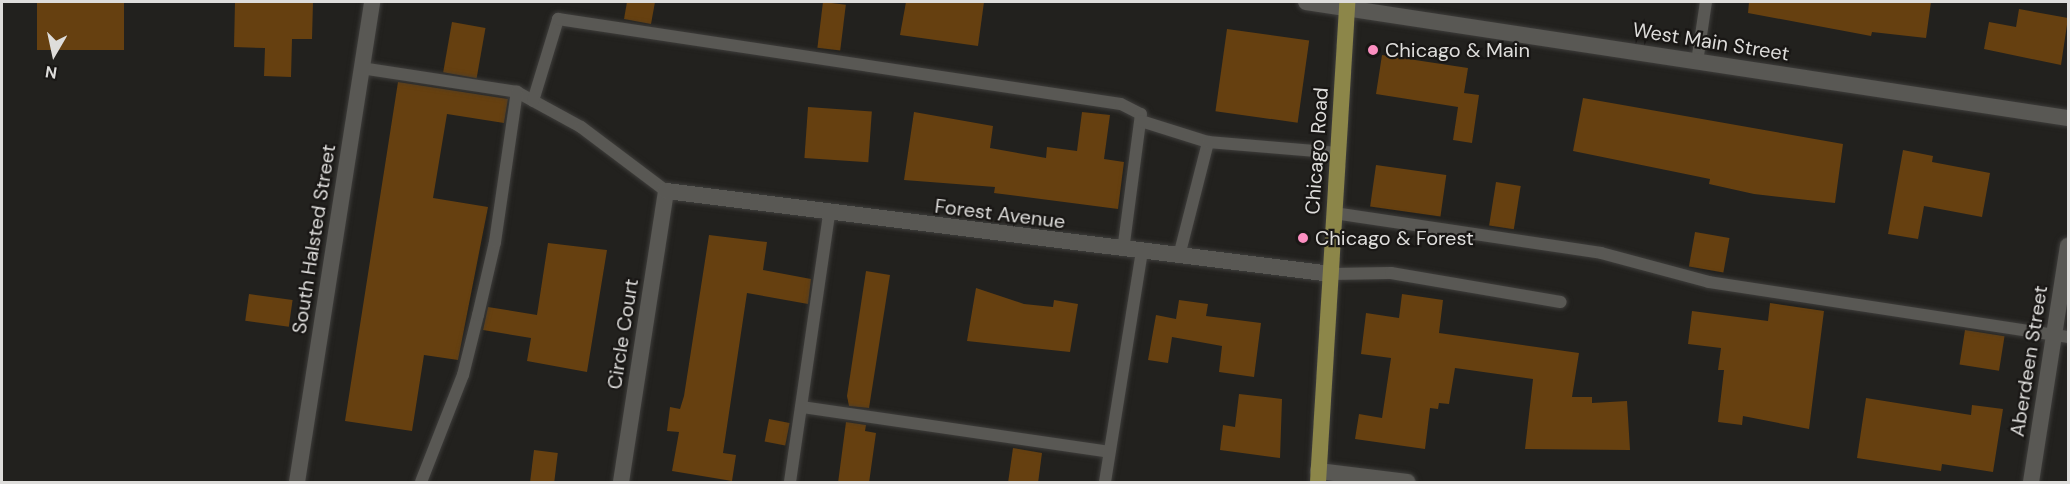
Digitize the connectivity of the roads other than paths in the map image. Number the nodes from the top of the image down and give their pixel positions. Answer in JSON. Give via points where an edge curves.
{"nodes":[{"id":1,"x":372,"y":2,"type":"edge"},
{"id":2,"x":1306,"y":2,"type":"edge"},
{"id":3,"x":1706,"y":2,"type":"edge"},
{"id":4,"x":1347,"y":5,"type":"edge"},
{"id":5,"x":1697,"y":62,"type":"junction"},
{"id":6,"x":361,"y":68,"type":"junction"},
{"id":7,"x":517,"y":92,"type":"junction"},
{"id":8,"x":533,"y":101,"type":"junction"},
{"id":9,"x":2068,"y":118,"type":"edge"},
{"id":10,"x":1141,"y":121,"type":"junction"},
{"id":11,"x":1208,"y":142,"type":"junction"},
{"id":12,"x":1338,"y":153,"type":"junction"},
{"id":13,"x":666,"y":191,"type":"junction"},
{"id":14,"x":1334,"y":213,"type":"junction"},
{"id":15,"x":829,"y":215,"type":"junction"},
{"id":16,"x":2068,"y":246,"type":"edge"},
{"id":17,"x":1123,"y":250,"type":"junction"},
{"id":18,"x":1142,"y":252,"type":"junction"},
{"id":19,"x":1179,"y":256,"type":"junction"},
{"id":20,"x":1330,"y":274,"type":"junction"},
{"id":21,"x":1560,"y":302,"type":"dead end"},
{"id":22,"x":2062,"y":336,"type":"edge"},
{"id":23,"x":802,"y":407,"type":"junction"},
{"id":24,"x":1109,"y":452,"type":"junction"},
{"id":25,"x":1318,"y":477,"type":"edge"},
{"id":26,"x":297,"y":483,"type":"edge"},
{"id":27,"x":421,"y":483,"type":"edge"},
{"id":28,"x":621,"y":483,"type":"edge"},
{"id":29,"x":790,"y":483,"type":"edge"},
{"id":30,"x":1105,"y":483,"type":"edge"},
{"id":31,"x":1407,"y":483,"type":"edge"},
{"id":32,"x":2031,"y":483,"type":"edge"}],
"edges":[{"from":1,"to":6,"type":"street","name":"South Halsted Street"},
{"from":2,"to":4,"type":"street","name":"West Main Street"},
{"from":3,"to":5,"type":"lane"},
{"from":4,"to":5,"type":"street","name":"West Main Street"},
{"from":4,"to":12,"type":"main road","name":"Chicago Road"},
{"from":5,"to":9,"type":"street","name":"West Main Street"},
{"from":6,"to":7,"type":"lane"},
{"from":6,"to":26,"type":"street","name":"South Halsted Street"},
{"from":7,"to":8,"type":"lane"},
{"from":7,"to":27,"type":"lane","via":[[495,242],[478,315],[463,375]]},
{"from":8,"to":10,"type":"lane","via":[[558,19],[1121,104],[1141,114]]},
{"from":8,"to":13,"type":"lane","via":[[581,127]]},
{"from":10,"to":11,"type":"lane"},
{"from":10,"to":17,"type":"lane"},
{"from":11,"to":12,"type":"lane"},
{"from":11,"to":19,"type":"lane"},
{"from":12,"to":14,"type":"main road","name":"Chicago Road"},
{"from":13,"to":15,"type":"street","name":"Forest Avenue"},
{"from":13,"to":28,"type":"street","name":"Circle Court"},
{"from":14,"to":20,"type":"main road","name":"Chicago Road"},
{"from":14,"to":22,"type":"lane","via":[[1538,242],[1709,282]]},
{"from":15,"to":17,"type":"street","name":"Forest Avenue"},
{"from":15,"to":23,"type":"lane"},
{"from":16,"to":22,"type":"street","name":"Aberdeen Street"},
{"from":17,"to":18,"type":"street","name":"Forest Avenue"},
{"from":18,"to":19,"type":"street","name":"Forest Avenue"},
{"from":18,"to":24,"type":"lane"},
{"from":19,"to":20,"type":"street","name":"Forest Avenue"},
{"from":20,"to":21,"type":"lane","via":[[1390,273]]},
{"from":20,"to":25,"type":"main road","name":"Chicago Road"},
{"from":22,"to":32,"type":"street","name":"Aberdeen Street"},
{"from":23,"to":24,"type":"lane"},
{"from":23,"to":29,"type":"lane"},
{"from":24,"to":30,"type":"lane"},
{"from":25,"to":31,"type":"street"}]}
